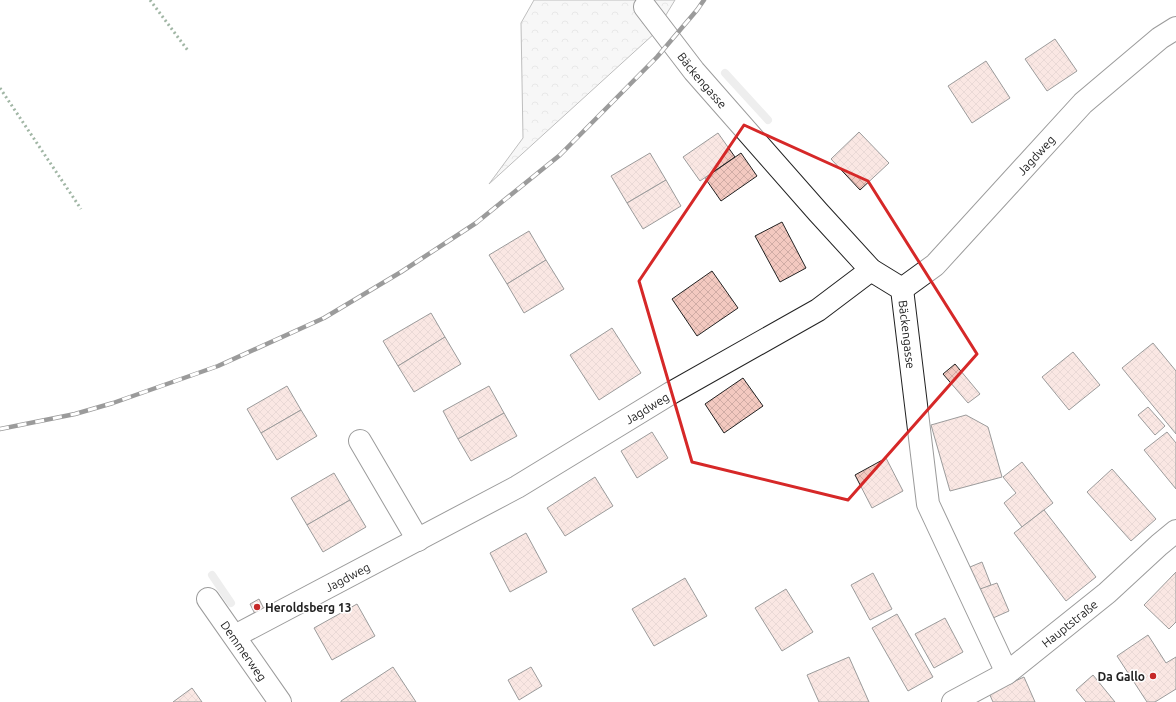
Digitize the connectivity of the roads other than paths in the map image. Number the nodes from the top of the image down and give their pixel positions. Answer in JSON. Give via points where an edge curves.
{"nodes":[{"id":1,"x":645,"y":7,"type":"dead end"},
{"id":2,"x":1176,"y":28,"type":"edge"},
{"id":3,"x":871,"y":270,"type":"junction"},
{"id":4,"x":902,"y":289,"type":"junction"},
{"id":5,"x":360,"y":441,"type":"dead end"},
{"id":6,"x":1176,"y":531,"type":"edge"},
{"id":7,"x":418,"y":540,"type":"junction"},
{"id":8,"x":208,"y":599,"type":"dead end"},
{"id":9,"x":235,"y":636,"type":"junction"},
{"id":10,"x":1007,"y":672,"type":"junction"},
{"id":11,"x":280,"y":702,"type":"edge"},
{"id":12,"x":953,"y":702,"type":"edge"}],
"edges":[{"from":1,"to":3,"type":"street","name":"Bäckengasse","via":[[694,71]]},
{"from":2,"to":4,"type":"street","name":"Jagdweg","via":[[1160,38],[1083,103],[935,266]]},
{"from":3,"to":4,"type":"street","name":"Bäckengasse"},
{"from":3,"to":7,"type":"street","name":"Jagdweg","via":[[818,310],[670,393],[518,488]]},
{"from":4,"to":10,"type":"street","name":"Bäckengasse","via":[[928,504]]},
{"from":5,"to":7,"type":"street"},
{"from":6,"to":10,"type":"street","name":"Hauptstraße","via":[[1107,593]]},
{"from":7,"to":9,"type":"street","name":"Jagdweg"},
{"from":8,"to":9,"type":"street","name":"Demmerweg"},
{"from":9,"to":11,"type":"street","name":"Demmerweg"},
{"from":10,"to":12,"type":"street","name":"Hauptstraße"}]}
